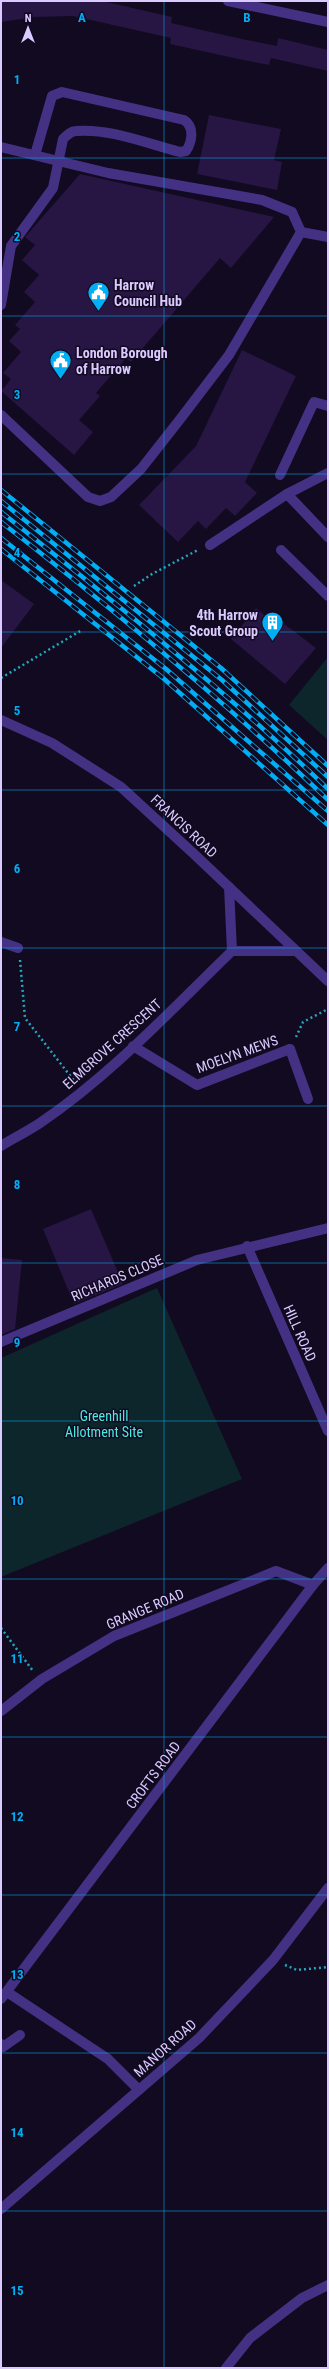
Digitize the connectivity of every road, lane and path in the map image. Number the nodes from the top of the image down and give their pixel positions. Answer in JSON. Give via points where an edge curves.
{"nodes":[{"id":1,"x":228,"y":1,"type":"edge"},
{"id":2,"x":328,"y":22,"type":"edge"},
{"id":3,"x":1,"y":147,"type":"edge"},
{"id":4,"x":35,"y":155,"type":"junction"},
{"id":5,"x":58,"y":160,"type":"junction"},
{"id":6,"x":301,"y":232,"type":"junction"},
{"id":7,"x":328,"y":237,"type":"edge"},
{"id":8,"x":11,"y":246,"type":"junction"},
{"id":9,"x":1,"y":254,"type":"edge"},
{"id":10,"x":1,"y":305,"type":"edge"},
{"id":11,"x":328,"y":406,"type":"edge"},
{"id":12,"x":1,"y":415,"type":"edge"},
{"id":13,"x":328,"y":473,"type":"edge"},
{"id":14,"x":280,"y":475,"type":"dead end"},
{"id":15,"x":287,"y":494,"type":"junction"},
{"id":16,"x":328,"y":537,"type":"edge"},
{"id":17,"x":210,"y":545,"type":"joint"},
{"id":18,"x":281,"y":550,"type":"dead end"},
{"id":19,"x":134,"y":586,"type":"dead end"},
{"id":20,"x":328,"y":596,"type":"edge"},
{"id":21,"x":82,"y":630,"type":"dead end"},
{"id":22,"x":1,"y":678,"type":"edge"},
{"id":23,"x":1,"y":720,"type":"edge"},
{"id":24,"x":229,"y":887,"type":"junction"},
{"id":25,"x":1,"y":942,"type":"edge"},
{"id":26,"x":18,"y":948,"type":"joint"},
{"id":27,"x":232,"y":951,"type":"junction"},
{"id":28,"x":296,"y":951,"type":"junction"},
{"id":29,"x":328,"y":981,"type":"edge"},
{"id":30,"x":328,"y":1009,"type":"edge"},
{"id":31,"x":133,"y":1046,"type":"junction"},
{"id":32,"x":290,"y":1049,"type":"junction"},
{"id":33,"x":82,"y":1091,"type":"junction"},
{"id":34,"x":308,"y":1099,"type":"dead end"},
{"id":35,"x":1,"y":1146,"type":"edge"},
{"id":36,"x":328,"y":1228,"type":"edge"},
{"id":37,"x":247,"y":1246,"type":"junction"},
{"id":38,"x":1,"y":1342,"type":"edge"},
{"id":39,"x":328,"y":1431,"type":"edge"},
{"id":40,"x":328,"y":1568,"type":"edge"},
{"id":41,"x":313,"y":1584,"type":"junction"},
{"id":42,"x":1,"y":1628,"type":"edge"},
{"id":43,"x":42,"y":1679,"type":"junction"},
{"id":44,"x":1,"y":1711,"type":"edge"},
{"id":45,"x":328,"y":1888,"type":"edge"},
{"id":46,"x":273,"y":1960,"type":"junction"},
{"id":47,"x":328,"y":1967,"type":"edge"},
{"id":48,"x":4,"y":1996,"type":"edge"},
{"id":49,"x":20,"y":2035,"type":"dead end"},
{"id":50,"x":2,"y":2047,"type":"edge"},
{"id":51,"x":139,"y":2090,"type":"junction"},
{"id":52,"x":1,"y":2209,"type":"edge"},
{"id":53,"x":328,"y":2286,"type":"edge"},
{"id":54,"x":226,"y":2368,"type":"edge"}],
"edges":[{"from":1,"to":2,"type":"street"},
{"from":3,"to":4,"type":"street"},
{"from":4,"to":5,"type":"street"},
{"from":4,"to":5,"type":"street","via":[[52,96],[62,92],[184,120],[189,123],[191,130],[190,145],[186,151],[180,152],[119,136],[74,131],[63,139]]},
{"from":5,"to":6,"type":"street","via":[[108,173],[262,200],[292,212]]},
{"from":5,"to":8,"type":"street","via":[[53,188]]},
{"from":6,"to":7,"type":"street"},
{"from":6,"to":12,"type":"street","via":[[229,355],[141,468],[111,497],[100,501],[88,497]]},
{"from":8,"to":9,"type":"street"},
{"from":8,"to":10,"type":"street"},
{"from":11,"to":14,"type":"street","via":[[314,402]]},
{"from":13,"to":15,"type":"street"},
{"from":15,"to":16,"type":"street"},
{"from":15,"to":17,"type":"street"},
{"from":17,"to":19,"type":"path","via":[[152,574]]},
{"from":18,"to":20,"type":"street"},
{"from":21,"to":22,"type":"path"},
{"from":23,"to":24,"type":"street","name":"FRANCIS ROAD","via":[[52,743],[121,787]]},
{"from":24,"to":27,"type":"street"},
{"from":24,"to":28,"type":"street","name":"FRANCIS ROAD"},
{"from":25,"to":26,"type":"street"},
{"from":26,"to":33,"type":"path","via":[[25,1018]]},
{"from":27,"to":28,"type":"street"},
{"from":27,"to":31,"type":"street","name":"ELMGROVE CRESCENT"},
{"from":28,"to":29,"type":"street","name":"FRANCIS ROAD"},
{"from":30,"to":32,"type":"path","via":[[303,1022]]},
{"from":31,"to":32,"type":"street","name":"MOELYN MEWS","via":[[197,1085]]},
{"from":31,"to":33,"type":"street","name":"ELMGROVE CRESCENT"},
{"from":32,"to":34,"type":"street"},
{"from":33,"to":35,"type":"street","name":"ELMGROVE CRESCENT","via":[[40,1123]]},
{"from":36,"to":37,"type":"street","name":"RICHARDS CLOSE"},
{"from":37,"to":38,"type":"street","name":"RICHARDS CLOSE","via":[[197,1260]]},
{"from":37,"to":39,"type":"street","name":"HILL ROAD"},
{"from":40,"to":41,"type":"street","name":"CROFTS ROAD"},
{"from":41,"to":43,"type":"street","name":"GRANGE ROAD","via":[[276,1572],[114,1636]]},
{"from":41,"to":48,"type":"street","name":"CROFTS ROAD"},
{"from":42,"to":43,"type":"path"},
{"from":43,"to":44,"type":"street","name":"GRANGE ROAD"},
{"from":45,"to":46,"type":"street","name":"MANOR ROAD"},
{"from":46,"to":47,"type":"path","via":[[297,1970]]},
{"from":46,"to":51,"type":"street","name":"MANOR ROAD","via":[[199,2038]]},
{"from":48,"to":51,"type":"street","via":[[108,2059]]},
{"from":49,"to":50,"type":"street"},
{"from":51,"to":52,"type":"street","name":"MANOR ROAD"},
{"from":53,"to":54,"type":"street","via":[[302,2298],[250,2338]]}]}
